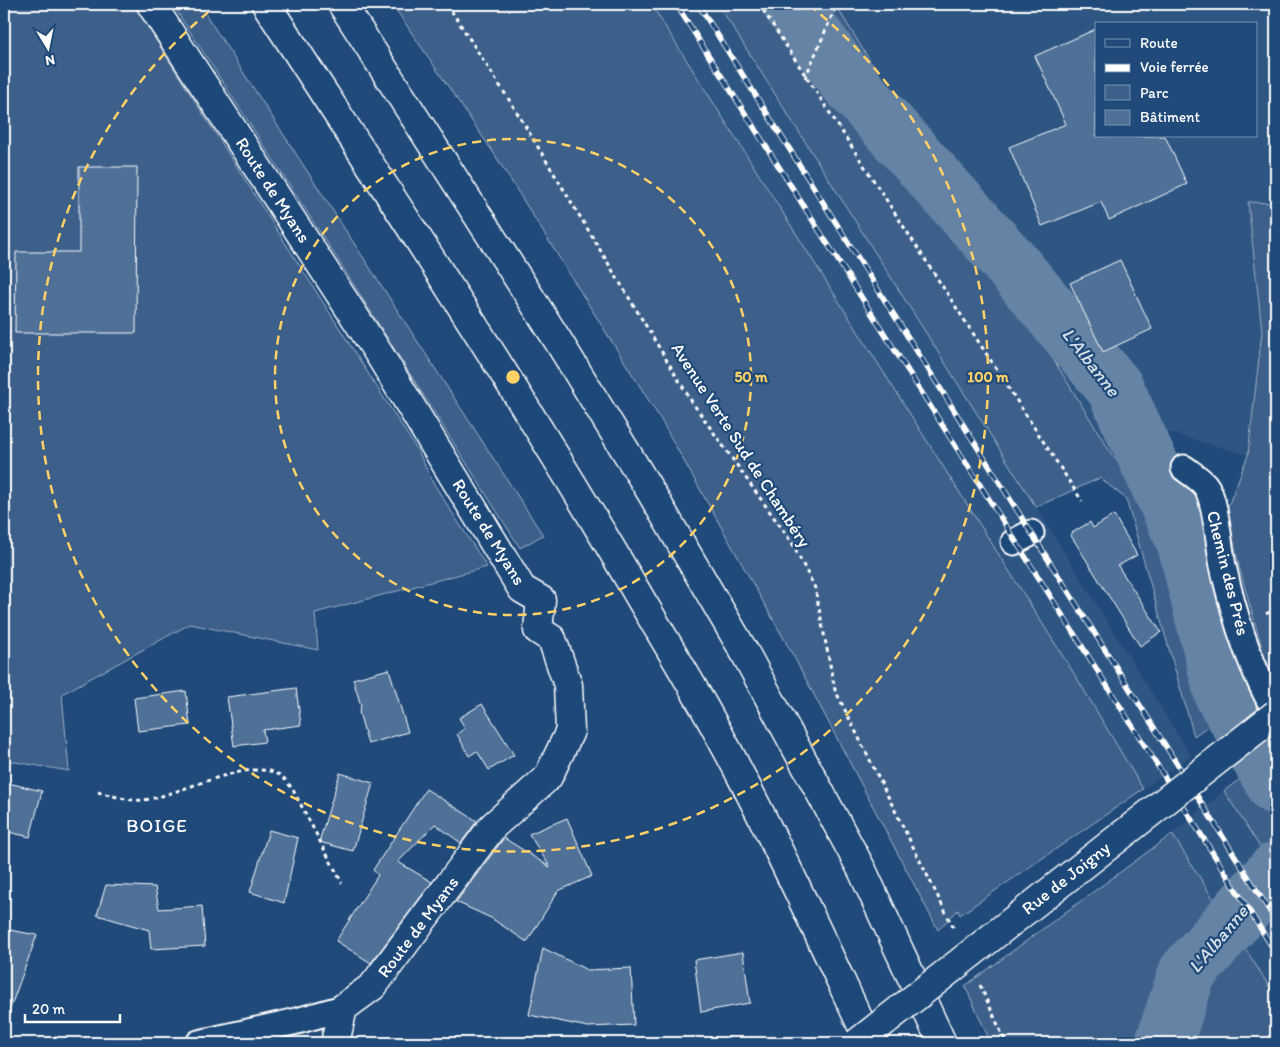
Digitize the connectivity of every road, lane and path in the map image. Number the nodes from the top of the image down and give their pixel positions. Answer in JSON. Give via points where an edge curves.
{"nodes":[{"id":1,"x":152,"y":4,"type":"edge"},
{"id":2,"x":266,"y":4,"type":"edge"},
{"id":3,"x":342,"y":4,"type":"edge"},
{"id":4,"x":447,"y":4,"type":"edge"},
{"id":5,"x":759,"y":4,"type":"edge"},
{"id":6,"x":837,"y":4,"type":"edge"},
{"id":7,"x":805,"y":78,"type":"junction"},
{"id":8,"x":1184,"y":468,"type":"dead end"},
{"id":9,"x":1082,"y":501,"type":"dead end"},
{"id":10,"x":1276,"y":713,"type":"edge"},
{"id":11,"x":98,"y":792,"type":"dead end"},
{"id":12,"x":342,"y":883,"type":"dead end"},
{"id":13,"x":954,"y":929,"type":"dead end"},
{"id":14,"x":979,"y":983,"type":"dead end"},
{"id":15,"x":343,"y":1008,"type":"junction"},
{"id":16,"x":199,"y":1043,"type":"edge"},
{"id":17,"x":335,"y":1043,"type":"edge"},
{"id":18,"x":857,"y":1043,"type":"edge"},
{"id":19,"x":870,"y":1043,"type":"edge"},
{"id":20,"x":942,"y":1043,"type":"edge"},
{"id":21,"x":1006,"y":1043,"type":"edge"}],
"edges":[{"from":1,"to":15,"type":"main road","name":"Route de Myans","via":[[379,354],[522,589],[541,600],[538,630],[552,638],[568,685],[570,731],[548,777],[493,826],[373,986]]},
{"from":2,"to":19,"type":"main road","via":[[498,364],[597,523],[691,684],[785,864]]},
{"from":3,"to":20,"type":"main road","via":[[557,339],[745,653],[862,870]]},
{"from":4,"to":13,"type":"path","name":"Avenue Verte Sud de Chambéry","via":[[526,126],[692,402],[792,543],[815,588],[835,690]]},
{"from":5,"to":7,"type":"path"},
{"from":6,"to":7,"type":"path"},
{"from":7,"to":9,"type":"path"},
{"from":8,"to":10,"type":"street","name":"Chemin des Prés","via":[[1206,485],[1241,629],[1262,687]]},
{"from":10,"to":18,"type":"main road","name":"Rue de Joigny","bridge":true},
{"from":11,"to":12,"type":"path","via":[[141,801],[233,774],[269,771],[282,776],[292,788]]},
{"from":14,"to":21,"type":"path"},
{"from":15,"to":16,"type":"street"},
{"from":15,"to":17,"type":"main road"}]}
